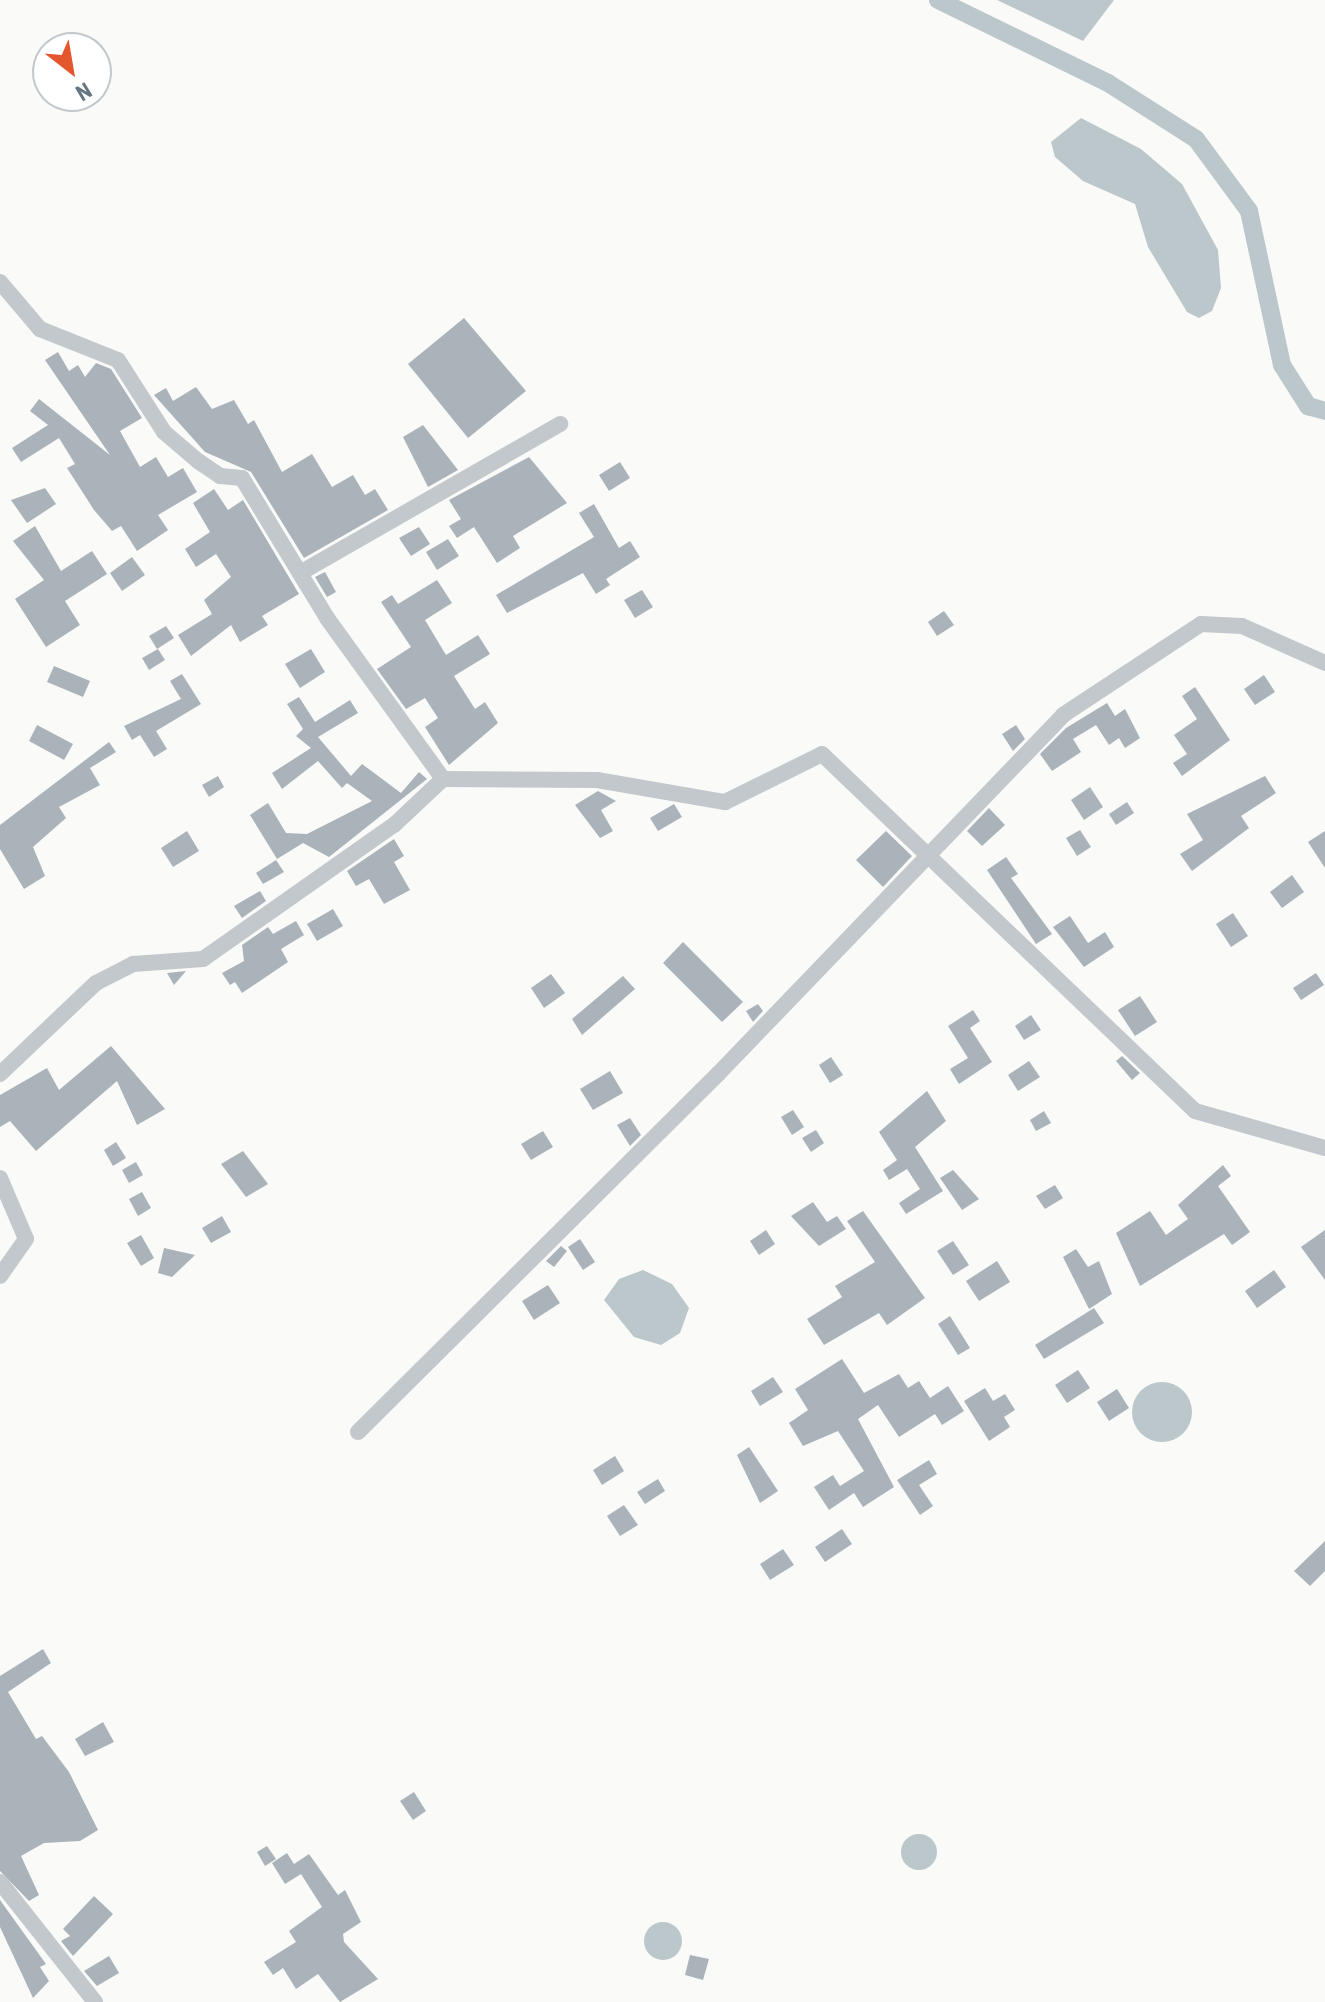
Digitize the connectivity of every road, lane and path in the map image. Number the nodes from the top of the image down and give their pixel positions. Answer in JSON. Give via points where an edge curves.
{"nodes":[{"id":1,"x":0,"y":282,"type":"edge"},
{"id":2,"x":560,"y":424,"type":"dead end"},
{"id":3,"x":300,"y":573,"type":"junction"},
{"id":4,"x":1325,"y":663,"type":"edge"},
{"id":5,"x":443,"y":779,"type":"junction"},
{"id":6,"x":933,"y":853,"type":"junction"},
{"id":7,"x":0,"y":1074,"type":"edge"},
{"id":8,"x":1325,"y":1148,"type":"edge"},
{"id":9,"x":0,"y":1178,"type":"edge"},
{"id":10,"x":0,"y":1276,"type":"edge"},
{"id":11,"x":358,"y":1432,"type":"dead end"},
{"id":12,"x":0,"y":1882,"type":"edge"},
{"id":13,"x":95,"y":2002,"type":"edge"}],
"edges":[{"from":1,"to":3,"type":"street","via":[[40,329],[118,360],[164,432],[198,461],[220,476],[242,478]]},
{"from":2,"to":3,"type":"street"},
{"from":3,"to":5,"type":"street"},
{"from":4,"to":6,"type":"street","via":[[1242,626],[1201,624],[1179,634],[1030,743],[1030,751]]},
{"from":5,"to":6,"type":"street","via":[[597,780],[725,802],[822,754]]},
{"from":5,"to":7,"type":"street","via":[[394,825],[203,959],[133,964],[96,983]]},
{"from":6,"to":8,"type":"street","via":[[1195,1111]]},
{"from":6,"to":11,"type":"street"},
{"from":9,"to":10,"type":"street","via":[[26,1239]]},
{"from":12,"to":13,"type":"street"}]}
